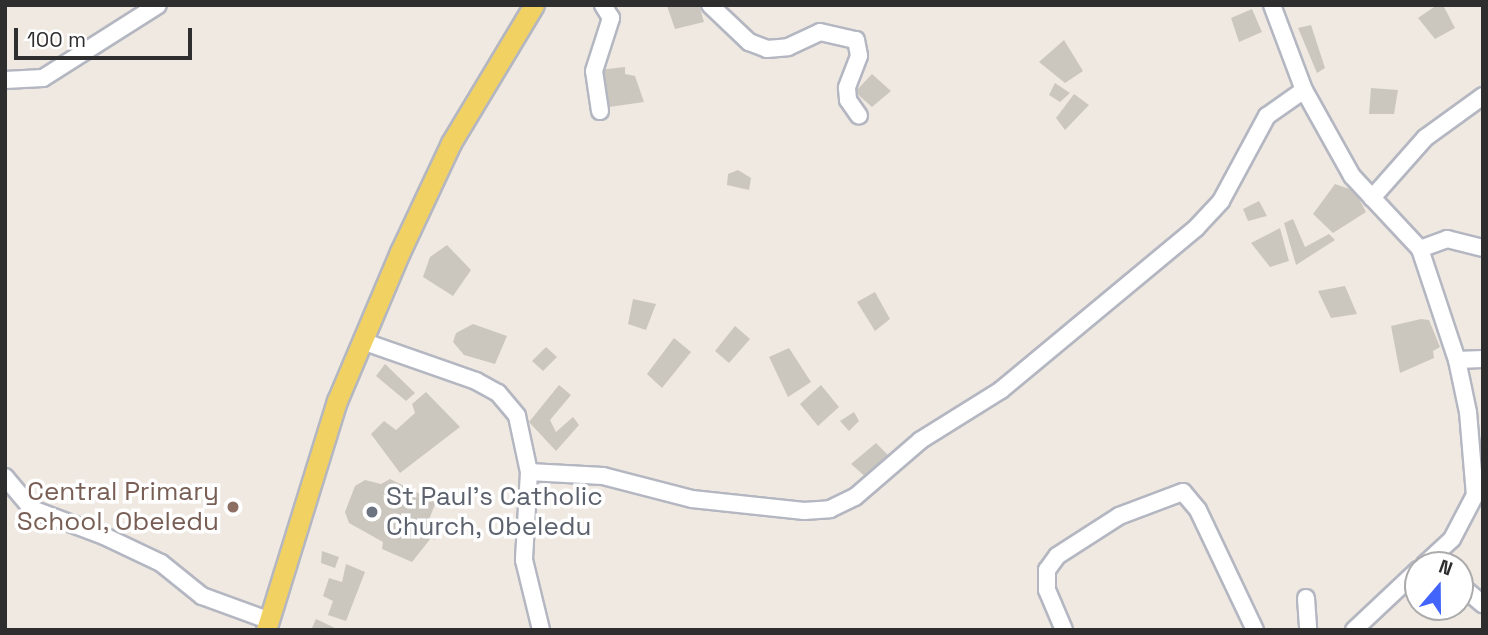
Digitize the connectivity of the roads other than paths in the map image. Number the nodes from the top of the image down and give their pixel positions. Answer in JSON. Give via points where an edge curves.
{"nodes":[{"id":1,"x":158,"y":5,"type":"edge"},
{"id":2,"x":534,"y":5,"type":"edge"},
{"id":3,"x":603,"y":5,"type":"edge"},
{"id":4,"x":710,"y":5,"type":"edge"},
{"id":5,"x":1272,"y":5,"type":"edge"},
{"id":6,"x":140,"y":10,"type":"edge"},
{"id":7,"x":5,"y":80,"type":"edge"},
{"id":8,"x":1304,"y":90,"type":"junction"},
{"id":9,"x":1483,"y":96,"type":"edge"},
{"id":10,"x":600,"y":111,"type":"dead end"},
{"id":11,"x":859,"y":116,"type":"dead end"},
{"id":12,"x":1372,"y":198,"type":"junction"},
{"id":13,"x":1483,"y":248,"type":"edge"},
{"id":14,"x":1420,"y":249,"type":"junction"},
{"id":15,"x":362,"y":341,"type":"junction"},
{"id":16,"x":1483,"y":359,"type":"edge"},
{"id":17,"x":1457,"y":360,"type":"junction"},
{"id":18,"x":530,"y":472,"type":"junction"},
{"id":19,"x":5,"y":477,"type":"edge"},
{"id":20,"x":1479,"y":495,"type":"edge"},
{"id":21,"x":1442,"y":551,"type":"edge"},
{"id":22,"x":1404,"y":583,"type":"edge"},
{"id":23,"x":1306,"y":598,"type":"dead end"},
{"id":24,"x":267,"y":625,"type":"edge"},
{"id":25,"x":541,"y":630,"type":"edge"},
{"id":26,"x":1064,"y":630,"type":"edge"},
{"id":27,"x":1255,"y":630,"type":"edge"},
{"id":28,"x":1308,"y":630,"type":"edge"},
{"id":29,"x":1354,"y":630,"type":"edge"}],
"edges":[{"from":1,"to":6,"type":"street"},
{"from":2,"to":15,"type":"main road","via":[[451,143]]},
{"from":3,"to":10,"type":"street","via":[[611,18],[594,71]]},
{"from":4,"to":11,"type":"street","via":[[749,42],[766,49],[788,47],[820,32],[856,40],[859,56],[847,88],[848,100]]},
{"from":5,"to":8,"type":"street"},
{"from":6,"to":7,"type":"street","via":[[43,78]]},
{"from":8,"to":12,"type":"street","via":[[1352,176]]},
{"from":8,"to":18,"type":"street","via":[[1267,116],[1220,201],[1196,228],[1001,390],[921,440],[855,497],[830,509],[804,512],[692,499],[603,476]]},
{"from":9,"to":12,"type":"street","via":[[1425,138]]},
{"from":12,"to":14,"type":"street"},
{"from":13,"to":14,"type":"street","via":[[1447,239]]},
{"from":14,"to":17,"type":"street"},
{"from":15,"to":18,"type":"street","via":[[498,393],[517,416]]},
{"from":15,"to":24,"type":"main road","via":[[337,401]]},
{"from":16,"to":17,"type":"street"},
{"from":17,"to":20,"type":"street"},
{"from":18,"to":25,"type":"street","via":[[524,560]]},
{"from":19,"to":24,"type":"street","via":[[32,509],[161,563],[202,596]]},
{"from":20,"to":21,"type":"street"},
{"from":22,"to":29,"type":"street"},
{"from":23,"to":28,"type":"street"},
{"from":26,"to":27,"type":"street","via":[[1047,590],[1047,570],[1057,556],[1119,516],[1183,492],[1194,503]]}]}
